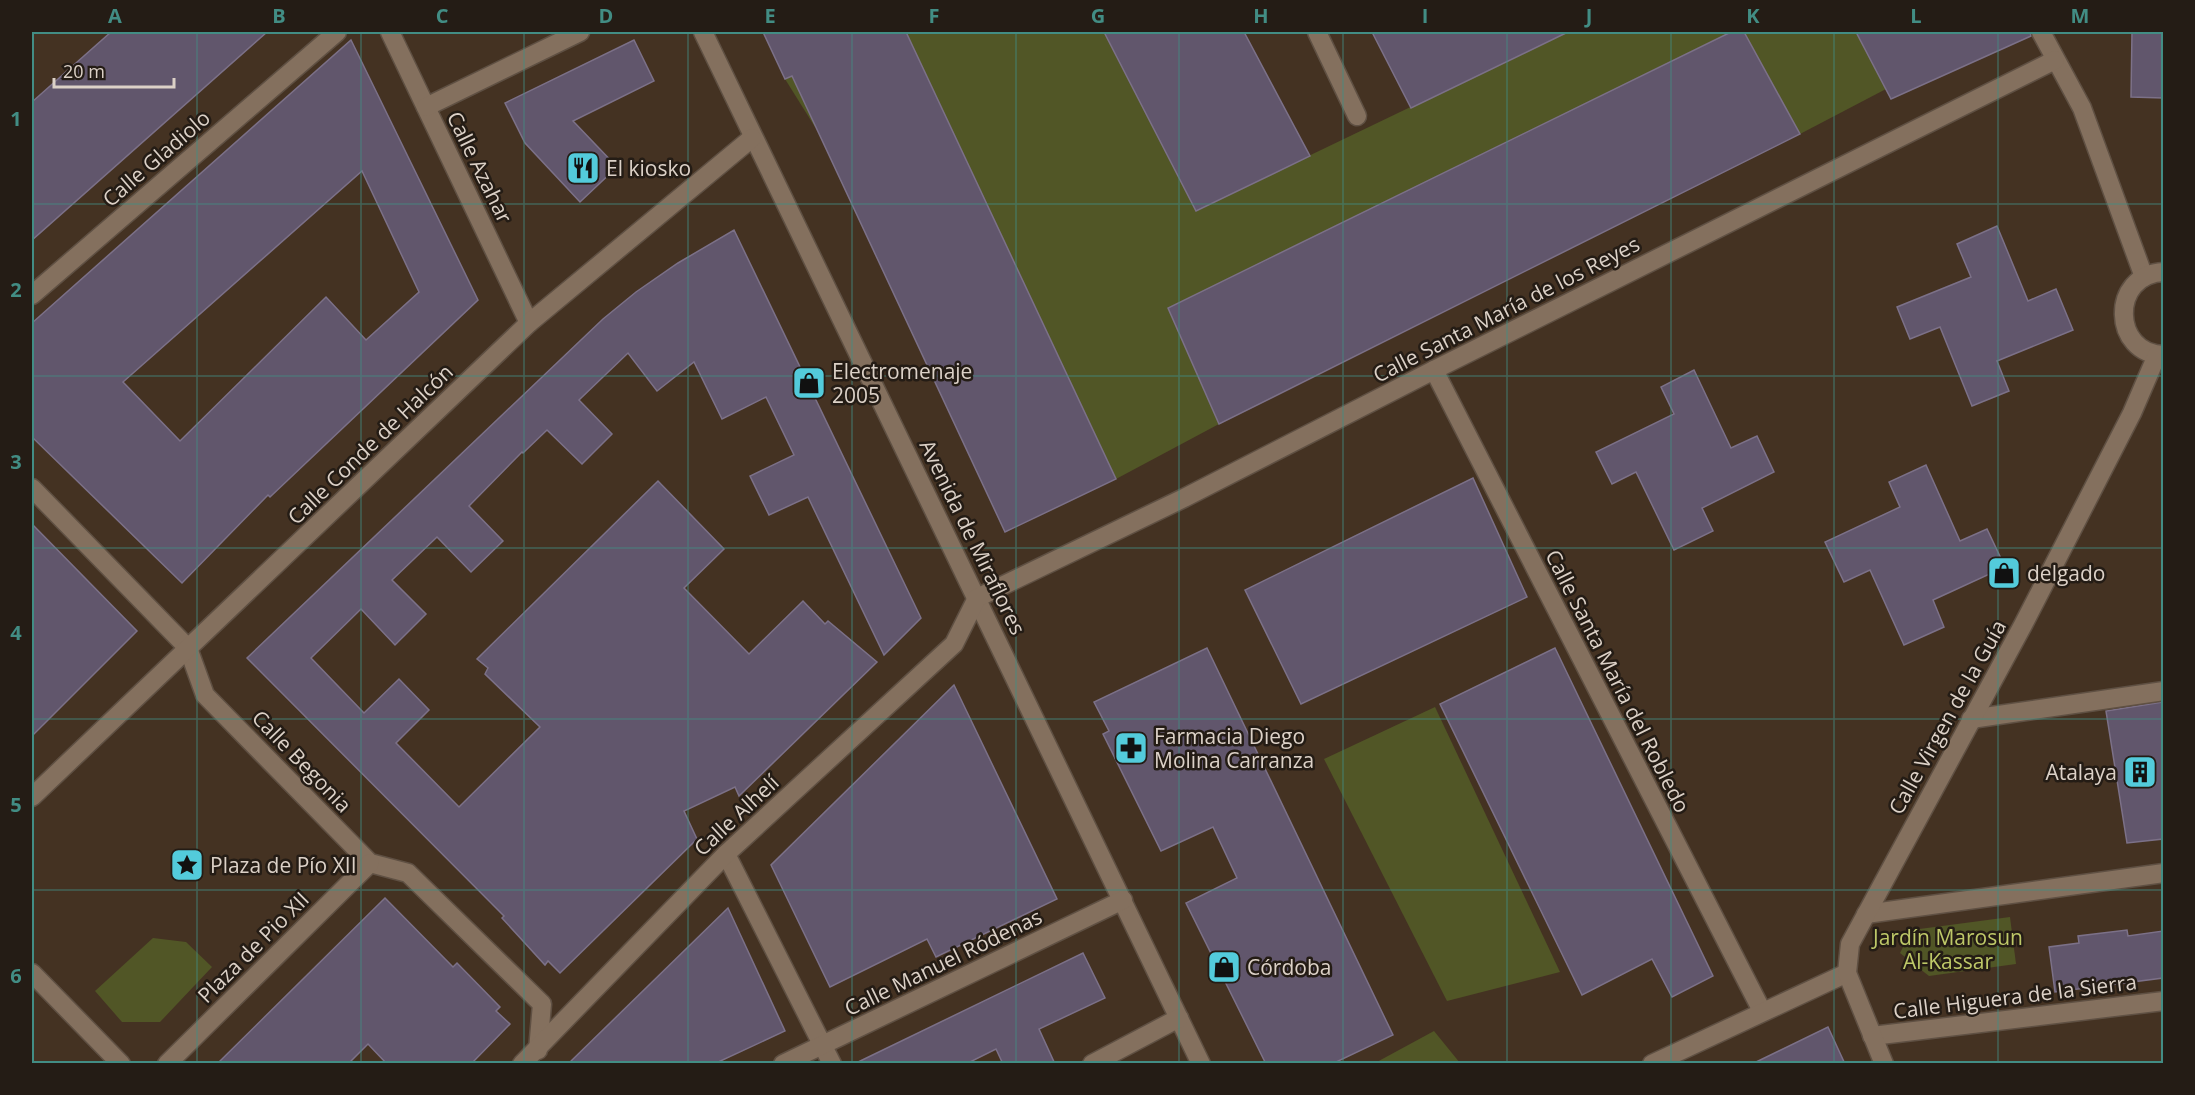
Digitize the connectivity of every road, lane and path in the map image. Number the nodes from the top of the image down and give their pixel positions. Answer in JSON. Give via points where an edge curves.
{"nodes":[{"id":1,"x":337,"y":32,"type":"edge"},
{"id":2,"x":390,"y":32,"type":"edge"},
{"id":3,"x":580,"y":32,"type":"edge"},
{"id":4,"x":703,"y":32,"type":"edge"},
{"id":5,"x":1317,"y":32,"type":"edge"},
{"id":6,"x":2042,"y":32,"type":"edge"},
{"id":7,"x":2055,"y":60,"type":"junction"},
{"id":8,"x":426,"y":107,"type":"junction"},
{"id":9,"x":1357,"y":116,"type":"dead end"},
{"id":10,"x":752,"y":138,"type":"junction"},
{"id":11,"x":2163,"y":272,"type":"edge"},
{"id":12,"x":2144,"y":277,"type":"junction"},
{"id":13,"x":32,"y":295,"type":"edge"},
{"id":14,"x":529,"y":323,"type":"junction"},
{"id":15,"x":2160,"y":355,"type":"edge"},
{"id":16,"x":1434,"y":370,"type":"junction"},
{"id":17,"x":32,"y":488,"type":"edge"},
{"id":18,"x":977,"y":598,"type":"junction"},
{"id":19,"x":188,"y":648,"type":"junction"},
{"id":20,"x":2163,"y":691,"type":"edge"},
{"id":21,"x":1971,"y":719,"type":"junction"},
{"id":22,"x":32,"y":797,"type":"edge"},
{"id":23,"x":726,"y":854,"type":"junction"},
{"id":24,"x":370,"y":863,"type":"junction"},
{"id":25,"x":2163,"y":873,"type":"edge"},
{"id":26,"x":1123,"y":900,"type":"junction"},
{"id":27,"x":1866,"y":914,"type":"junction"},
{"id":28,"x":32,"y":973,"type":"edge"},
{"id":29,"x":1847,"y":973,"type":"junction"},
{"id":30,"x":2163,"y":1001,"type":"edge"},
{"id":31,"x":1762,"y":1011,"type":"junction"},
{"id":32,"x":1179,"y":1018,"type":"junction"},
{"id":33,"x":1872,"y":1036,"type":"junction"},
{"id":34,"x":822,"y":1045,"type":"junction"},
{"id":35,"x":538,"y":1055,"type":"edge"},
{"id":36,"x":121,"y":1064,"type":"edge"},
{"id":37,"x":167,"y":1064,"type":"edge"},
{"id":38,"x":522,"y":1064,"type":"edge"},
{"id":39,"x":783,"y":1064,"type":"edge"},
{"id":40,"x":831,"y":1064,"type":"edge"},
{"id":41,"x":1092,"y":1064,"type":"edge"},
{"id":42,"x":1201,"y":1064,"type":"edge"},
{"id":43,"x":1652,"y":1064,"type":"edge"},
{"id":44,"x":1884,"y":1064,"type":"edge"}],
"edges":[{"from":1,"to":13,"type":"street","name":"Calle Gladiolo"},
{"from":2,"to":8,"type":"street","name":"Calle Azahar"},
{"from":3,"to":8,"type":"street"},
{"from":4,"to":10,"type":"street","name":"Avenida de Miraflores"},
{"from":5,"to":9,"type":"street"},
{"from":6,"to":7,"type":"street"},
{"from":7,"to":12,"type":"street","via":[[2082,108]]},
{"from":7,"to":16,"type":"street","name":"Calle Santa María de los Reyes"},
{"from":8,"to":14,"type":"street","name":"Calle Azahar"},
{"from":10,"to":14,"type":"street","name":"Calle Conde de Halcón"},
{"from":10,"to":18,"type":"street","name":"Avenida de Miraflores"},
{"from":11,"to":12,"type":"street"},
{"from":12,"to":15,"type":"street","via":[[2126,297],[2124,325],[2140,347]]},
{"from":14,"to":19,"type":"street","name":"Calle Conde de Halcón"},
{"from":15,"to":21,"type":"street","name":"Calle Virgen de la Guía"},
{"from":16,"to":18,"type":"street","name":"Calle Santa María de los Reyes"},
{"from":16,"to":31,"type":"street","name":"Calle Santa María del Robledo"},
{"from":17,"to":19,"type":"street","name":"Calle Begonia"},
{"from":18,"to":23,"type":"street","name":"Calle Alhelí","via":[[954,644]]},
{"from":18,"to":26,"type":"street","name":"Avenida de Miraflores"},
{"from":19,"to":22,"type":"street","name":"Calle Conde de Halcón"},
{"from":19,"to":24,"type":"street","name":"Calle Begonia","via":[[205,694]]},
{"from":20,"to":21,"type":"street"},
{"from":21,"to":27,"type":"street","name":"Calle Virgen de la Guía"},
{"from":23,"to":34,"type":"street"},
{"from":23,"to":35,"type":"street","name":"Calle Alhelí"},
{"from":24,"to":35,"type":"street","via":[[408,873],[542,1004]]},
{"from":24,"to":37,"type":"street","name":"Plaza de Pio XII"},
{"from":25,"to":27,"type":"street"},
{"from":26,"to":32,"type":"street","name":"Avenida de Miraflores"},
{"from":26,"to":34,"type":"street","name":"Calle Manuel Ródenas"},
{"from":27,"to":29,"type":"street","name":"Calle Virgen de la Guía","via":[[1850,944]]},
{"from":28,"to":36,"type":"street"},
{"from":29,"to":31,"type":"street"},
{"from":29,"to":33,"type":"street"},
{"from":30,"to":33,"type":"street","name":"Calle Higuera de la Sierra"},
{"from":31,"to":43,"type":"street"},
{"from":32,"to":41,"type":"street"},
{"from":32,"to":42,"type":"street","name":"Avenida de Miraflores"},
{"from":33,"to":44,"type":"street"},
{"from":34,"to":39,"type":"street","name":"Calle Manuel Ródenas"},
{"from":34,"to":40,"type":"street"},
{"from":35,"to":38,"type":"street","name":"Calle Alhelí"}]}
